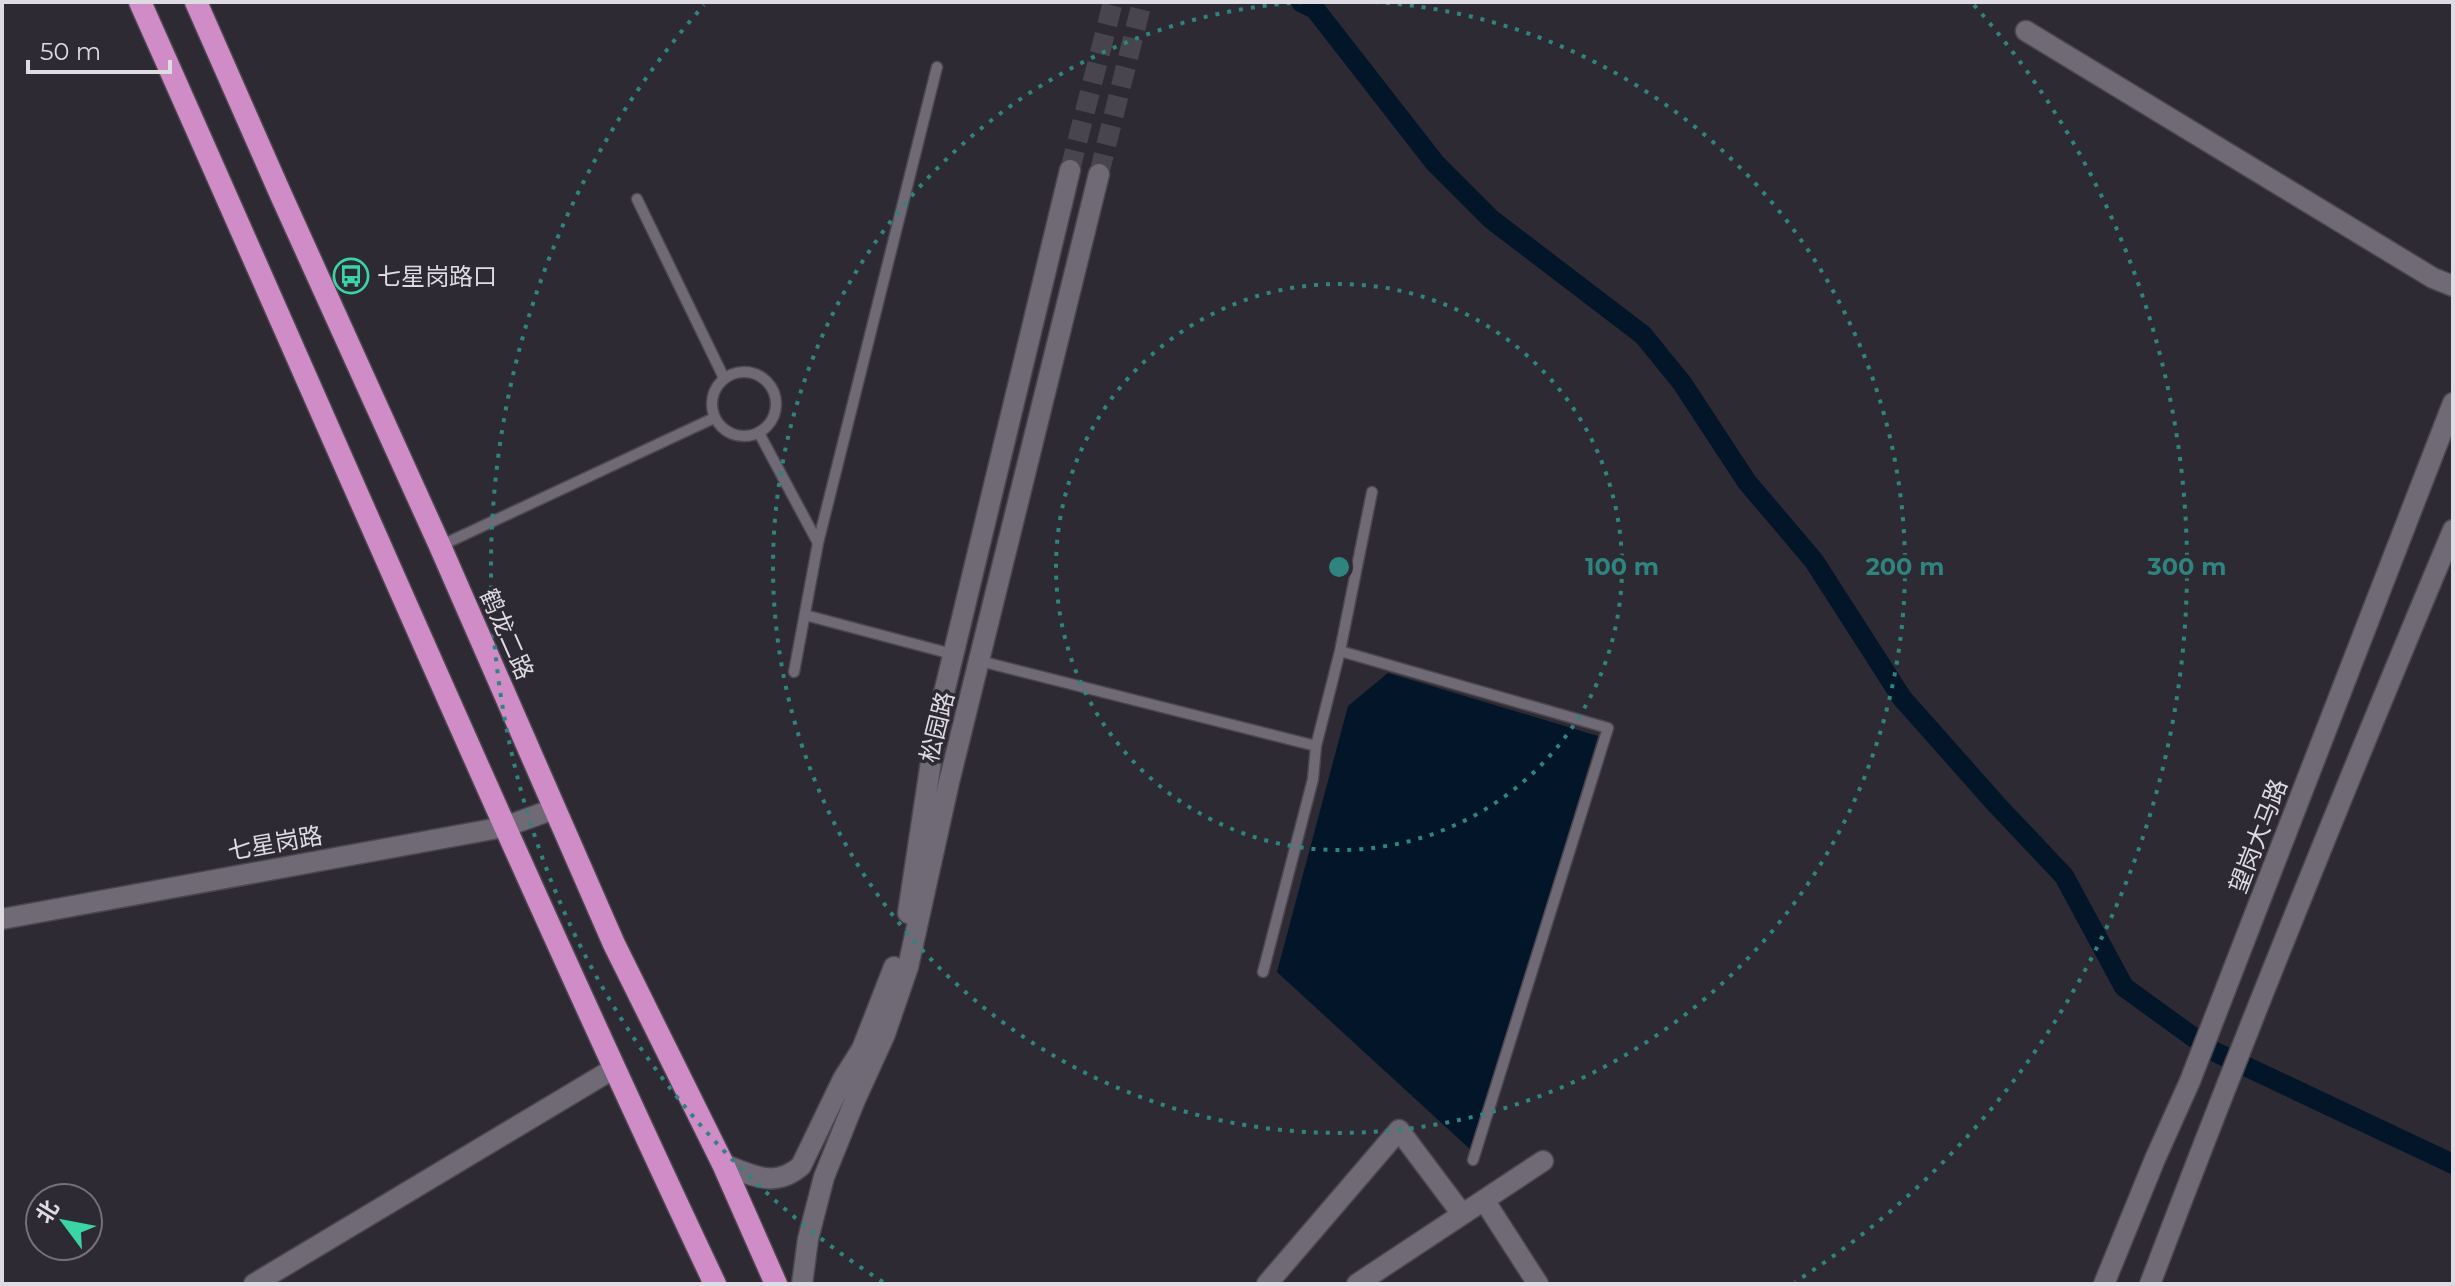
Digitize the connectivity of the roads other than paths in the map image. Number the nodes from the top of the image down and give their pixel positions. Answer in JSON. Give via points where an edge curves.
{"nodes":[{"id":1,"x":140,"y":2,"type":"edge"},
{"id":2,"x":196,"y":2,"type":"edge"},
{"id":3,"x":2026,"y":31,"type":"dead end"},
{"id":4,"x":937,"y":67,"type":"dead end"},
{"id":5,"x":1070,"y":170,"type":"tunnel mouth"},
{"id":6,"x":1099,"y":174,"type":"tunnel mouth"},
{"id":7,"x":637,"y":199,"type":"dead end"},
{"id":8,"x":2453,"y":286,"type":"edge"},
{"id":9,"x":724,"y":378,"type":"junction"},
{"id":10,"x":2453,"y":403,"type":"edge"},
{"id":11,"x":714,"y":418,"type":"junction"},
{"id":12,"x":759,"y":433,"type":"junction"},
{"id":13,"x":1372,"y":492,"type":"dead end"},
{"id":14,"x":2453,"y":530,"type":"edge"},
{"id":15,"x":818,"y":543,"type":"junction"},
{"id":16,"x":440,"y":546,"type":"junction"},
{"id":17,"x":805,"y":615,"type":"junction"},
{"id":18,"x":1340,"y":651,"type":"junction"},
{"id":19,"x":952,"y":654,"type":"junction"},
{"id":20,"x":980,"y":661,"type":"junction"},
{"id":21,"x":794,"y":672,"type":"dead end"},
{"id":22,"x":1316,"y":746,"type":"junction"},
{"id":23,"x":554,"y":809,"type":"junction"},
{"id":24,"x":504,"y":827,"type":"junction"},
{"id":25,"x":2,"y":919,"type":"edge"},
{"id":26,"x":1263,"y":972,"type":"dead end"},
{"id":27,"x":613,"y":1069,"type":"junction"},
{"id":28,"x":1473,"y":1160,"type":"dead end"},
{"id":29,"x":1543,"y":1161,"type":"dead end"},
{"id":30,"x":723,"y":1164,"type":"junction"},
{"id":31,"x":1484,"y":1200,"type":"junction"},
{"id":32,"x":1462,"y":1214,"type":"junction"},
{"id":33,"x":254,"y":1284,"type":"edge"},
{"id":34,"x":715,"y":1284,"type":"edge"},
{"id":35,"x":776,"y":1284,"type":"edge"},
{"id":36,"x":802,"y":1284,"type":"edge"},
{"id":37,"x":1267,"y":1284,"type":"edge"},
{"id":38,"x":1357,"y":1284,"type":"edge"},
{"id":39,"x":1538,"y":1284,"type":"edge"},
{"id":40,"x":2104,"y":1284,"type":"edge"},
{"id":41,"x":2150,"y":1284,"type":"edge"}],
"edges":[{"from":1,"to":24,"type":"highway"},
{"from":2,"to":16,"type":"highway","name":"鹤龙二路"},
{"from":3,"to":8,"type":"street"},
{"from":4,"to":15,"type":"lane"},
{"from":5,"to":19,"type":"street","name":"松园路"},
{"from":6,"to":20,"type":"street","name":"松园路"},
{"from":7,"to":9,"type":"lane"},
{"from":9,"to":11,"type":"lane","via":[[712,396]]},
{"from":9,"to":12,"type":"lane","via":[[756,373],[772,388],[776,408]]},
{"from":10,"to":40,"type":"street","name":"望岗大马路","via":[[2190,1081]]},
{"from":11,"to":12,"type":"lane","via":[[729,433]]},
{"from":11,"to":16,"type":"lane"},
{"from":12,"to":15,"type":"lane"},
{"from":13,"to":18,"type":"lane"},
{"from":14,"to":41,"type":"street"},
{"from":15,"to":17,"type":"lane"},
{"from":16,"to":23,"type":"highway","name":"鹤龙二路"},
{"from":17,"to":19,"type":"lane"},
{"from":17,"to":21,"type":"lane"},
{"from":18,"to":22,"type":"lane"},
{"from":18,"to":28,"type":"lane","via":[[1608,728]]},
{"from":19,"to":30,"type":"street","name":"松园路","via":[[907,919],[874,1023],[801,1166],[775,1180]]},
{"from":20,"to":22,"type":"lane"},
{"from":20,"to":36,"type":"street","name":"松园路","via":[[908,967],[824,1177]]},
{"from":22,"to":26,"type":"lane","via":[[1313,779]]},
{"from":23,"to":24,"type":"street","name":"七星岗路"},
{"from":23,"to":30,"type":"highway","name":"鹤龙二路"},
{"from":24,"to":25,"type":"street","name":"七星岗路"},
{"from":24,"to":27,"type":"highway"},
{"from":27,"to":33,"type":"street"},
{"from":27,"to":34,"type":"highway"},
{"from":29,"to":31,"type":"street"},
{"from":30,"to":35,"type":"highway","name":"鹤龙二路"},
{"from":31,"to":32,"type":"street"},
{"from":31,"to":39,"type":"street"},
{"from":32,"to":37,"type":"street","via":[[1399,1130]]},
{"from":32,"to":38,"type":"street"}]}
